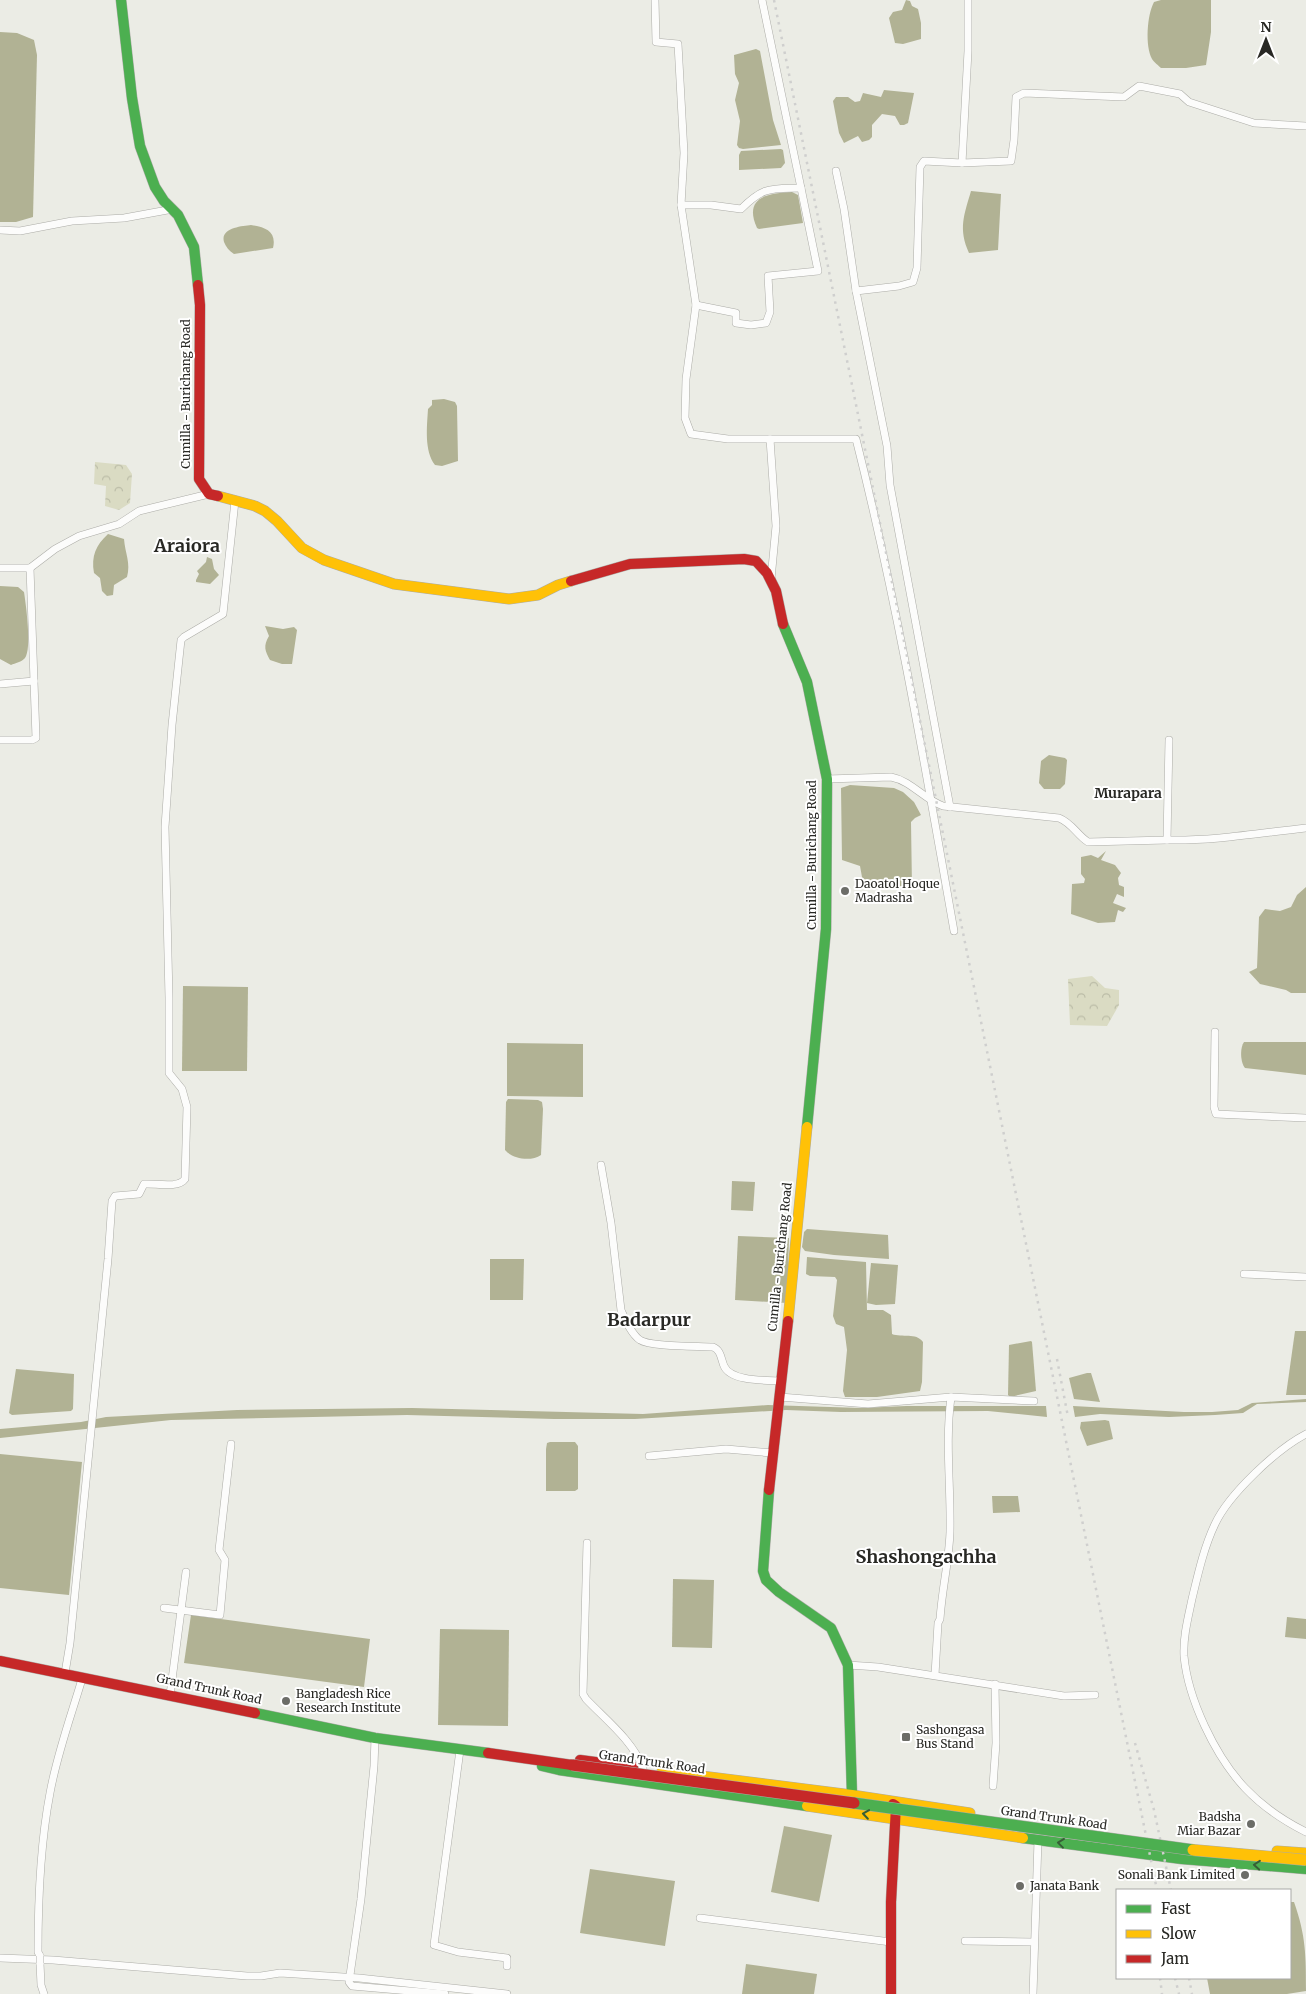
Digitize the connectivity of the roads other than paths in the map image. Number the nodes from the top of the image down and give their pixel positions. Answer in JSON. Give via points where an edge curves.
{"nodes":[{"id":1,"x":121,"y":0,"type":"edge"},
{"id":2,"x":655,"y":0,"type":"edge"},
{"id":3,"x":762,"y":0,"type":"edge"},
{"id":4,"x":968,"y":0,"type":"edge"},
{"id":5,"x":1306,"y":126,"type":"edge"},
{"id":6,"x":962,"y":163,"type":"junction"},
{"id":7,"x":836,"y":171,"type":"dead end"},
{"id":8,"x":801,"y":188,"type":"junction"},
{"id":9,"x":681,"y":205,"type":"junction"},
{"id":10,"x":172,"y":209,"type":"junction"},
{"id":11,"x":0,"y":230,"type":"edge"},
{"id":12,"x":856,"y":291,"type":"junction"},
{"id":13,"x":696,"y":305,"type":"junction"},
{"id":14,"x":770,"y":439,"type":"junction"},
{"id":15,"x":209,"y":494,"type":"junction"},
{"id":16,"x":235,"y":501,"type":"junction"},
{"id":17,"x":0,"y":568,"type":"edge"},
{"id":18,"x":30,"y":568,"type":"junction"},
{"id":19,"x":771,"y":579,"type":"junction"},
{"id":20,"x":34,"y":681,"type":"junction"},
{"id":21,"x":0,"y":684,"type":"edge"},
{"id":22,"x":0,"y":740,"type":"edge"},
{"id":23,"x":1169,"y":740,"type":"dead end"},
{"id":24,"x":827,"y":779,"type":"junction"},
{"id":25,"x":931,"y":801,"type":"junction"},
{"id":26,"x":950,"y":807,"type":"junction"},
{"id":27,"x":1306,"y":828,"type":"edge"},
{"id":28,"x":1167,"y":840,"type":"junction"},
{"id":29,"x":954,"y":931,"type":"dead end"},
{"id":30,"x":1215,"y":1032,"type":"dead end"},
{"id":31,"x":1306,"y":1118,"type":"edge"},
{"id":32,"x":601,"y":1165,"type":"dead end"},
{"id":33,"x":1244,"y":1274,"type":"dead end"},
{"id":34,"x":1306,"y":1277,"type":"edge"},
{"id":35,"x":782,"y":1381,"type":"junction"},
{"id":36,"x":780,"y":1398,"type":"junction"},
{"id":37,"x":951,"y":1401,"type":"junction"},
{"id":38,"x":1034,"y":1401,"type":"dead end"},
{"id":39,"x":1306,"y":1434,"type":"edge"},
{"id":40,"x":231,"y":1444,"type":"dead end"},
{"id":41,"x":772,"y":1453,"type":"junction"},
{"id":42,"x":649,"y":1456,"type":"dead end"},
{"id":43,"x":587,"y":1543,"type":"dead end"},
{"id":44,"x":186,"y":1572,"type":"dead end"},
{"id":45,"x":164,"y":1608,"type":"dead end"},
{"id":46,"x":181,"y":1611,"type":"junction"},
{"id":47,"x":0,"y":1661,"type":"edge"},
{"id":48,"x":848,"y":1665,"type":"junction"},
{"id":49,"x":65,"y":1673,"type":"junction"},
{"id":50,"x":935,"y":1675,"type":"junction"},
{"id":51,"x":82,"y":1678,"type":"junction"},
{"id":52,"x":995,"y":1684,"type":"junction"},
{"id":53,"x":170,"y":1695,"type":"junction"},
{"id":54,"x":1095,"y":1695,"type":"dead end"},
{"id":55,"x":375,"y":1738,"type":"junction"},
{"id":56,"x":460,"y":1750,"type":"junction"},
{"id":57,"x":517,"y":1758,"type":"junction"},
{"id":58,"x":643,"y":1768,"type":"junction"},
{"id":59,"x":993,"y":1786,"type":"dead end"},
{"id":60,"x":852,"y":1795,"type":"junction"},
{"id":61,"x":896,"y":1818,"type":"junction"},
{"id":62,"x":1306,"y":1832,"type":"edge"},
{"id":63,"x":1038,"y":1840,"type":"junction"},
{"id":64,"x":1306,"y":1853,"type":"edge"},
{"id":65,"x":1306,"y":1860,"type":"edge"},
{"id":66,"x":1306,"y":1869,"type":"edge"},
{"id":67,"x":700,"y":1918,"type":"dead end"},
{"id":68,"x":965,"y":1941,"type":"dead end"},
{"id":69,"x":891,"y":1942,"type":"junction"},
{"id":70,"x":1034,"y":1942,"type":"junction"},
{"id":71,"x":0,"y":1958,"type":"edge"},
{"id":72,"x":507,"y":1966,"type":"dead end"},
{"id":73,"x":349,"y":1977,"type":"junction"},
{"id":74,"x":398,"y":1992,"type":"edge"},
{"id":75,"x":44,"y":1994,"type":"edge"},
{"id":76,"x":445,"y":1994,"type":"edge"},
{"id":77,"x":507,"y":1994,"type":"edge"},
{"id":78,"x":891,"y":1994,"type":"edge"},
{"id":79,"x":1033,"y":1994,"type":"edge"}],
"edges":[{"from":1,"to":10,"type":"main road","name":"Cumilla - Burichang Road","via":[[140,146],[155,187]]},
{"from":2,"to":9,"type":"street","via":[[656,42],[678,44],[684,154]]},
{"from":3,"to":8,"type":"street"},
{"from":4,"to":6,"type":"street"},
{"from":5,"to":6,"type":"street","via":[[1254,123],[1189,102],[1180,94],[1139,86],[1124,97],[1024,93],[1016,97],[1011,161]]},
{"from":6,"to":12,"type":"street","via":[[924,161],[920,167],[917,268],[913,282]]},
{"from":7,"to":12,"type":"street"},
{"from":8,"to":9,"type":"street","via":[[768,189],[741,209]]},
{"from":8,"to":13,"type":"street","via":[[818,272],[768,276],[770,312],[766,323],[751,326],[736,323],[736,313]]},
{"from":9,"to":13,"type":"street"},
{"from":10,"to":11,"type":"street","via":[[20,231]]},
{"from":10,"to":15,"type":"main road","name":"Cumilla - Burichang Road","via":[[194,247],[200,305],[199,479]]},
{"from":12,"to":26,"type":"street","via":[[887,446],[890,485]]},
{"from":13,"to":14,"type":"street","via":[[686,379],[686,418],[691,434],[728,439]]},
{"from":14,"to":19,"type":"street","via":[[776,526]]},
{"from":14,"to":25,"type":"street","via":[[856,439],[875,514]]},
{"from":15,"to":16,"type":"main road","name":"Cumilla - Burichang Road"},
{"from":15,"to":18,"type":"street","via":[[139,511],[119,524],[79,536]]},
{"from":16,"to":19,"type":"main road","name":"Cumilla - Burichang Road","via":[[264,511],[278,521],[302,548],[324,560],[394,584],[509,599],[538,595],[558,585],[630,564],[744,559],[756,561]]},
{"from":16,"to":49,"type":"street","via":[[223,614],[181,640],[172,725],[165,827],[169,1073],[182,1089],[187,1107],[185,1179],[176,1185],[144,1184],[139,1194],[115,1196],[112,1201]]},
{"from":17,"to":18,"type":"street"},
{"from":18,"to":20,"type":"street"},
{"from":19,"to":24,"type":"main road","name":"Cumilla - Burichang Road","via":[[781,620],[808,682]]},
{"from":20,"to":21,"type":"street"},
{"from":20,"to":22,"type":"street","via":[[36,738]]},
{"from":23,"to":28,"type":"street"},
{"from":24,"to":25,"type":"street","via":[[901,779]]},
{"from":24,"to":35,"type":"main road","name":"Cumilla - Burichang Road","via":[[826,929]]},
{"from":25,"to":26,"type":"street"},
{"from":25,"to":29,"type":"street"},
{"from":26,"to":28,"type":"street","via":[[1060,818],[1088,842]]},
{"from":27,"to":28,"type":"street","via":[[1234,838]]},
{"from":30,"to":31,"type":"street","via":[[1216,1114]]},
{"from":32,"to":35,"type":"street","via":[[621,1310],[639,1340],[713,1346],[718,1348],[724,1368],[733,1375]]},
{"from":33,"to":34,"type":"street"},
{"from":35,"to":36,"type":"main road","name":"Cumilla - Burichang Road"},
{"from":36,"to":37,"type":"street","via":[[868,1404]]},
{"from":36,"to":41,"type":"main road","name":"Cumilla - Burichang Road"},
{"from":37,"to":38,"type":"street"},
{"from":37,"to":50,"type":"street","via":[[947,1453],[950,1531]]},
{"from":39,"to":62,"type":"street","via":[[1278,1453],[1224,1508],[1204,1556],[1184,1642],[1186,1668],[1197,1711],[1226,1763],[1260,1802]]},
{"from":40,"to":46,"type":"street","via":[[219,1550],[225,1560],[220,1615]]},
{"from":41,"to":42,"type":"street","via":[[726,1449]]},
{"from":41,"to":48,"type":"main road","name":"Cumilla - Burichang Road","via":[[764,1576],[779,1592],[832,1628]]},
{"from":43,"to":58,"type":"street","via":[[583,1694],[619,1732]]},
{"from":44,"to":46,"type":"street"},
{"from":45,"to":46,"type":"street"},
{"from":46,"to":53,"type":"street"},
{"from":47,"to":49,"type":"main road","name":"Grand Trunk Road"},
{"from":48,"to":50,"type":"street"},
{"from":48,"to":60,"type":"main road","name":"Cumilla - Burichang Road"},
{"from":49,"to":51,"type":"main road","name":"Grand Trunk Road"},
{"from":50,"to":52,"type":"street"},
{"from":51,"to":53,"type":"main road","name":"Grand Trunk Road"},
{"from":51,"to":75,"type":"street","via":[[50,1792],[38,1904],[38,1952]]},
{"from":52,"to":54,"type":"street","via":[[1064,1696]]},
{"from":52,"to":59,"type":"street"},
{"from":53,"to":55,"type":"main road","name":"Grand Trunk Road"},
{"from":55,"to":56,"type":"main road","name":"Grand Trunk Road"},
{"from":55,"to":73,"type":"street","via":[[361,1899]]},
{"from":56,"to":57,"type":"main road","name":"Grand Trunk Road"},
{"from":56,"to":72,"type":"street","via":[[434,1945],[458,1952],[507,1958]]},
{"from":57,"to":58,"type":"main road"},
{"from":61,"to":57,"type":"main road","one_way":true,"via":[[559,1770]]},
{"from":57,"to":65,"type":"main road","name":"Grand Trunk Road","bridge":true,"via":[[1175,1848]]},
{"from":58,"to":60,"type":"main road"},
{"from":60,"to":61,"type":"main road","via":[[854,1798],[895,1804]]},
{"from":60,"to":64,"type":"main road","via":[[1133,1839]]},
{"from":61,"to":63,"type":"main road"},
{"from":61,"to":69,"type":"main road"},
{"from":66,"to":63,"type":"main road","one_way":true,"via":[[1182,1859]]},
{"from":63,"to":70,"type":"street"},
{"from":67,"to":69,"type":"street"},
{"from":68,"to":70,"type":"street"},
{"from":69,"to":78,"type":"main road"},
{"from":70,"to":79,"type":"street"},
{"from":71,"to":73,"type":"street","via":[[246,1976],[280,1973]]},
{"from":73,"to":74,"type":"street","via":[[352,1986]]},
{"from":73,"to":77,"type":"street"},
{"from":74,"to":76,"type":"street"}]}
